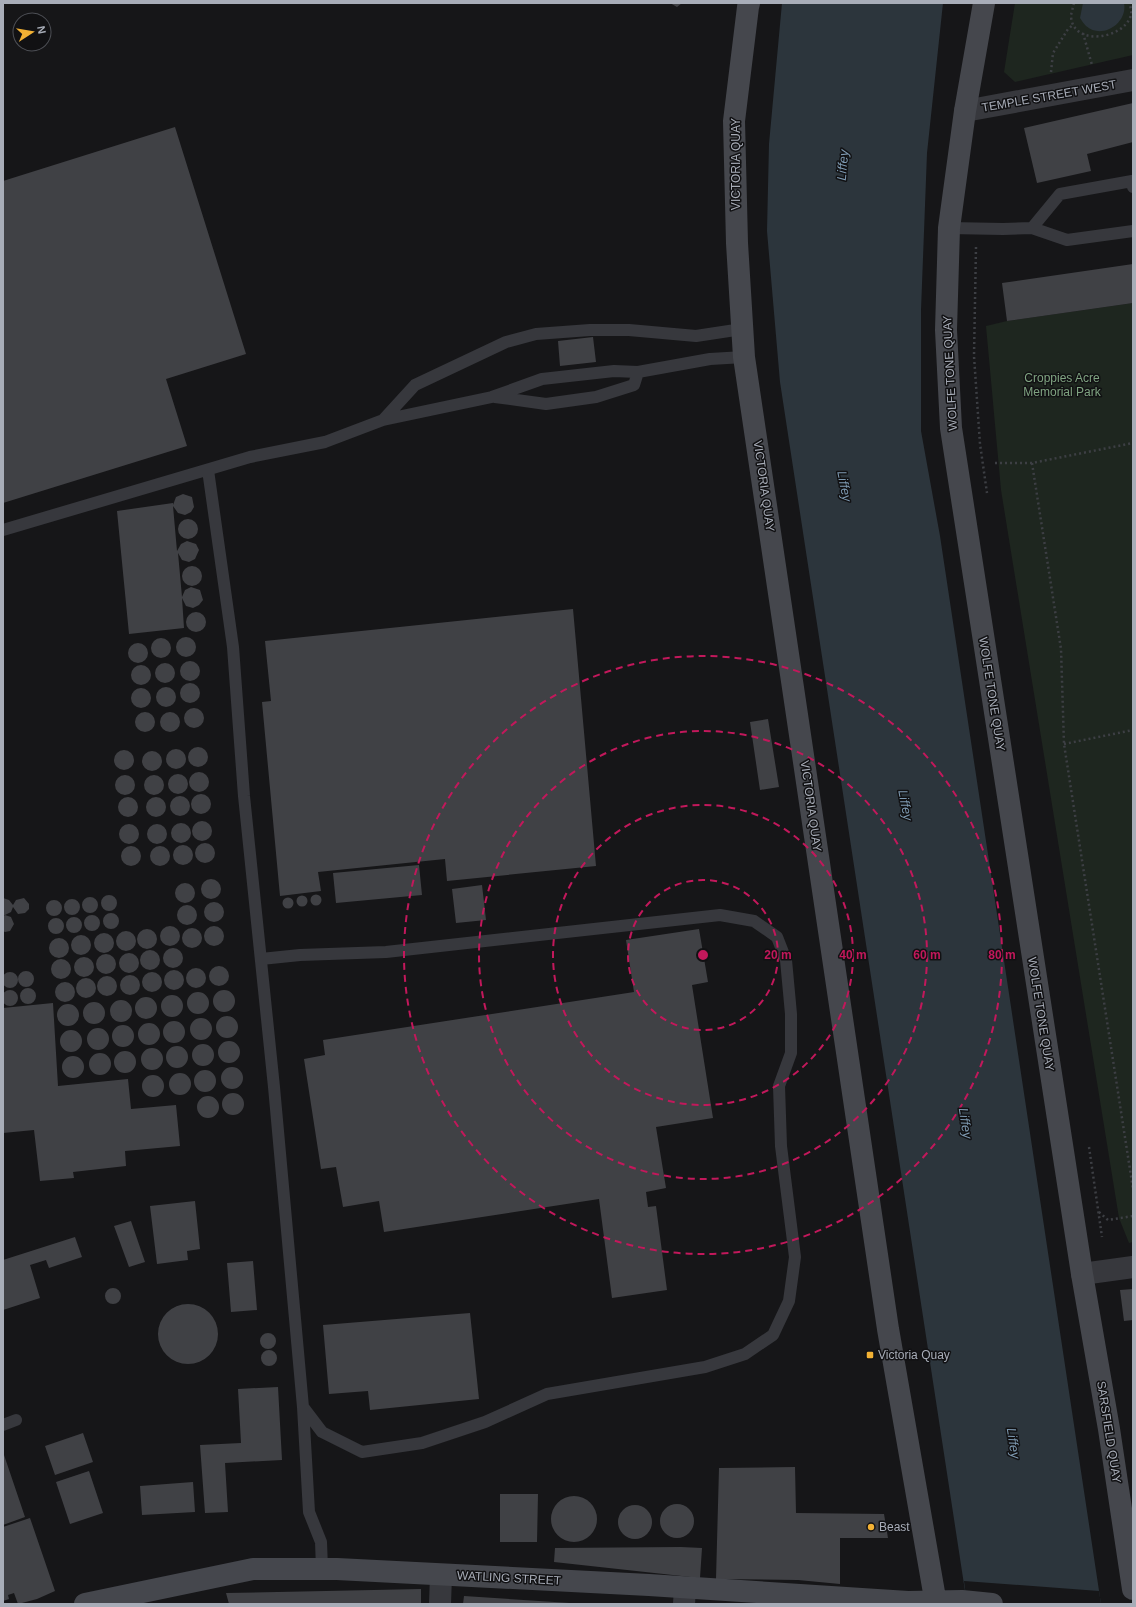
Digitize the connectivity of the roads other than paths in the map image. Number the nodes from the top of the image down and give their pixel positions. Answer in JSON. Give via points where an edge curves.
{"nodes":[{"id":1,"x":984,"y":3,"type":"edge"},
{"id":2,"x":748,"y":4,"type":"edge"},
{"id":3,"x":1133,"y":80,"type":"edge"},
{"id":4,"x":965,"y":111,"type":"junction"},
{"id":5,"x":1133,"y":187,"type":"edge"},
{"id":6,"x":949,"y":228,"type":"junction"},
{"id":7,"x":1032,"y":228,"type":"junction"},
{"id":8,"x":1133,"y":231,"type":"edge"},
{"id":9,"x":742,"y":329,"type":"junction"},
{"id":10,"x":744,"y":357,"type":"junction"},
{"id":11,"x":638,"y":372,"type":"junction"},
{"id":12,"x":492,"y":397,"type":"junction"},
{"id":13,"x":383,"y":420,"type":"junction"},
{"id":14,"x":208,"y":470,"type":"junction"},
{"id":15,"x":3,"y":530,"type":"edge"},
{"id":16,"x":261,"y":959,"type":"junction"},
{"id":17,"x":1133,"y":1267,"type":"edge"},
{"id":18,"x":1082,"y":1274,"type":"junction"},
{"id":19,"x":303,"y":1406,"type":"junction"},
{"id":20,"x":16,"y":1420,"type":"dead end"},
{"id":21,"x":3,"y":1425,"type":"edge"},
{"id":22,"x":322,"y":1568,"type":"junction"},
{"id":23,"x":441,"y":1575,"type":"junction"},
{"id":24,"x":1133,"y":1589,"type":"edge"},
{"id":25,"x":685,"y":1596,"type":"edge"},
{"id":26,"x":936,"y":1603,"type":"edge"},
{"id":27,"x":85,"y":1604,"type":"edge"},
{"id":28,"x":440,"y":1604,"type":"edge"},
{"id":29,"x":992,"y":1604,"type":"edge"}],
"edges":[{"from":1,"to":4,"type":"main road","name":"WOLFE TONE QUAY"},
{"from":2,"to":9,"type":"main road","name":"VICTORIA QUAY","via":[[734,121]]},
{"from":3,"to":4,"type":"street","name":"TEMPLE STREET WEST"},
{"from":4,"to":6,"type":"main road","name":"WOLFE TONE QUAY"},
{"from":5,"to":7,"type":"lane","via":[[1132,181],[1060,194]]},
{"from":6,"to":7,"type":"lane"},
{"from":6,"to":18,"type":"main road","name":"WOLFE TONE QUAY","via":[[946,330],[952,428]]},
{"from":7,"to":8,"type":"lane","via":[[1067,240]]},
{"from":9,"to":10,"type":"main road","name":"VICTORIA QUAY"},
{"from":9,"to":13,"type":"lane","via":[[696,336],[614,330],[536,334],[506,342],[415,385]]},
{"from":10,"to":11,"type":"lane","via":[[710,359]]},
{"from":10,"to":26,"type":"main road","name":"VICTORIA QUAY","via":[[888,1329]]},
{"from":11,"to":12,"type":"lane","via":[[614,371],[542,380]]},
{"from":11,"to":12,"type":"lane","via":[[634,385],[596,397],[546,404]]},
{"from":12,"to":13,"type":"lane"},
{"from":13,"to":14,"type":"lane","via":[[325,442],[250,456]]},
{"from":14,"to":15,"type":"lane"},
{"from":14,"to":16,"type":"lane","via":[[233,648],[244,796]]},
{"from":16,"to":19,"type":"lane"},
{"from":16,"to":19,"type":"lane","via":[[386,952],[720,915],[754,921],[777,937],[786,960],[791,1006],[791,1053],[779,1086],[782,1146],[795,1257],[789,1301],[773,1335],[745,1354],[704,1367],[547,1394],[485,1422],[422,1443],[362,1452],[322,1432]]},
{"from":17,"to":18,"type":"street"},
{"from":18,"to":24,"type":"main road","name":"SARSFIELD QUAY","via":[[1109,1428]]},
{"from":19,"to":22,"type":"lane","via":[[309,1512],[322,1542]]},
{"from":20,"to":21,"type":"lane"},
{"from":22,"to":23,"type":"main road","name":"WATLING STREET"},
{"from":22,"to":27,"type":"main road","name":"WATLING STREET","via":[[253,1569]]},
{"from":23,"to":25,"type":"main road","name":"WATLING STREET","via":[[487,1576]]},
{"from":23,"to":28,"type":"street"},
{"from":25,"to":26,"type":"main road","name":"WATLING STREET"},
{"from":26,"to":29,"type":"main road","name":"WATLING STREET","via":[[962,1601]]}]}
